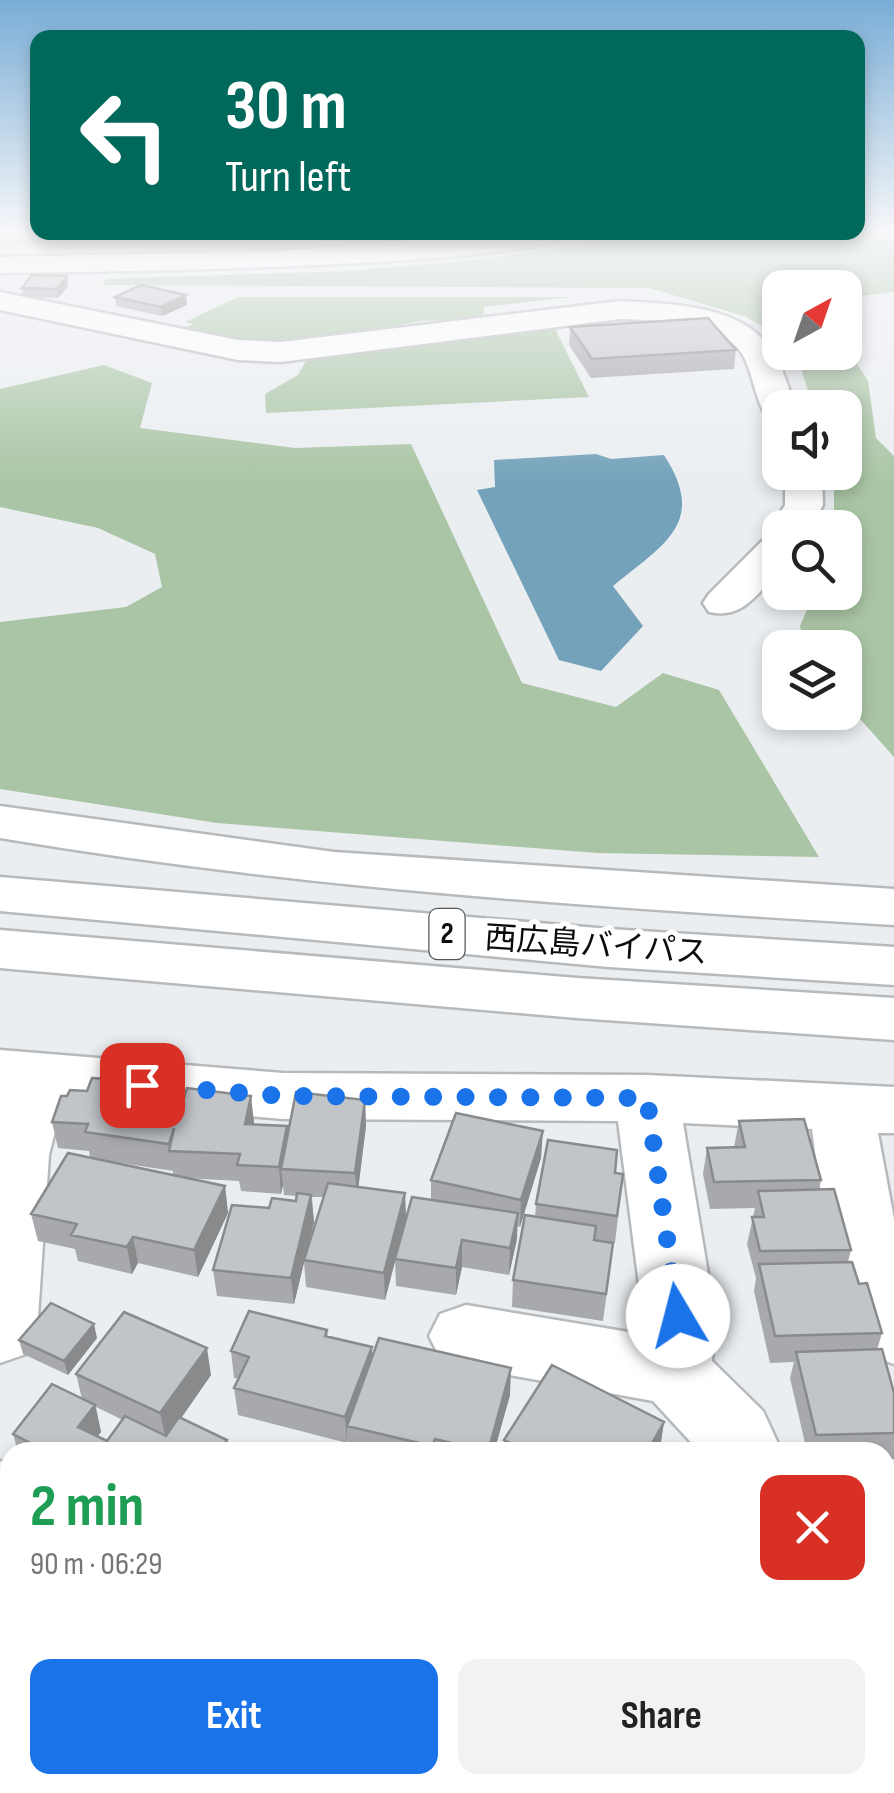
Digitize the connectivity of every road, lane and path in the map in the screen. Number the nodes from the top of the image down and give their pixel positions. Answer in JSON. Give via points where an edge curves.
{"nodes":[{"id":1,"x":62,"y":314,"type":"edge"},
{"id":2,"x":590,"y":314,"type":"edge"},
{"id":3,"x":672,"y":314,"type":"edge"},
{"id":4,"x":771,"y":390,"type":"edge"},
{"id":5,"x":762,"y":564,"type":"edge"},
{"id":6,"x":724,"y":603,"type":"dead end"},
{"id":7,"x":0,"y":822,"type":"edge"},
{"id":8,"x":0,"y":894,"type":"edge"},
{"id":9,"x":894,"y":907,"type":"edge"},
{"id":10,"x":0,"y":950,"type":"edge"},
{"id":11,"x":894,"y":966,"type":"edge"},
{"id":12,"x":894,"y":1019,"type":"edge"},
{"id":13,"x":18,"y":1074,"type":"edge"},
{"id":14,"x":647,"y":1098,"type":"junction"},
{"id":15,"x":868,"y":1110,"type":"edge"},
{"id":16,"x":1,"y":1303,"type":"edge"},
{"id":17,"x":894,"y":1333,"type":"edge"},
{"id":18,"x":466,"y":1336,"type":"dead end"},
{"id":19,"x":674,"y":1372,"type":"junction"},
{"id":20,"x":738,"y":1442,"type":"edge"}],
"edges":[{"from":1,"to":2,"type":"main road","via":[[238,350],[281,352]]},
{"from":3,"to":4,"type":"main road","via":[[740,334],[756,350]]},
{"from":5,"to":6,"type":"main road"},
{"from":7,"to":9,"type":"main road","via":[[146,848],[413,878]]},
{"from":8,"to":11,"type":"main road","name":"西広島バイパス","number":"2"},
{"from":10,"to":12,"type":"main road","name":"西広島バイパス","number":"2"},
{"from":13,"to":14,"type":"main road","via":[[283,1096]]},
{"from":13,"to":16,"type":"main road"},
{"from":14,"to":15,"type":"main road"},
{"from":14,"to":19,"type":"main road","via":[[678,1316]]},
{"from":15,"to":17,"type":"main road","via":[[856,1207]]},
{"from":18,"to":19,"type":"main road"},
{"from":19,"to":20,"type":"main road"}]}
